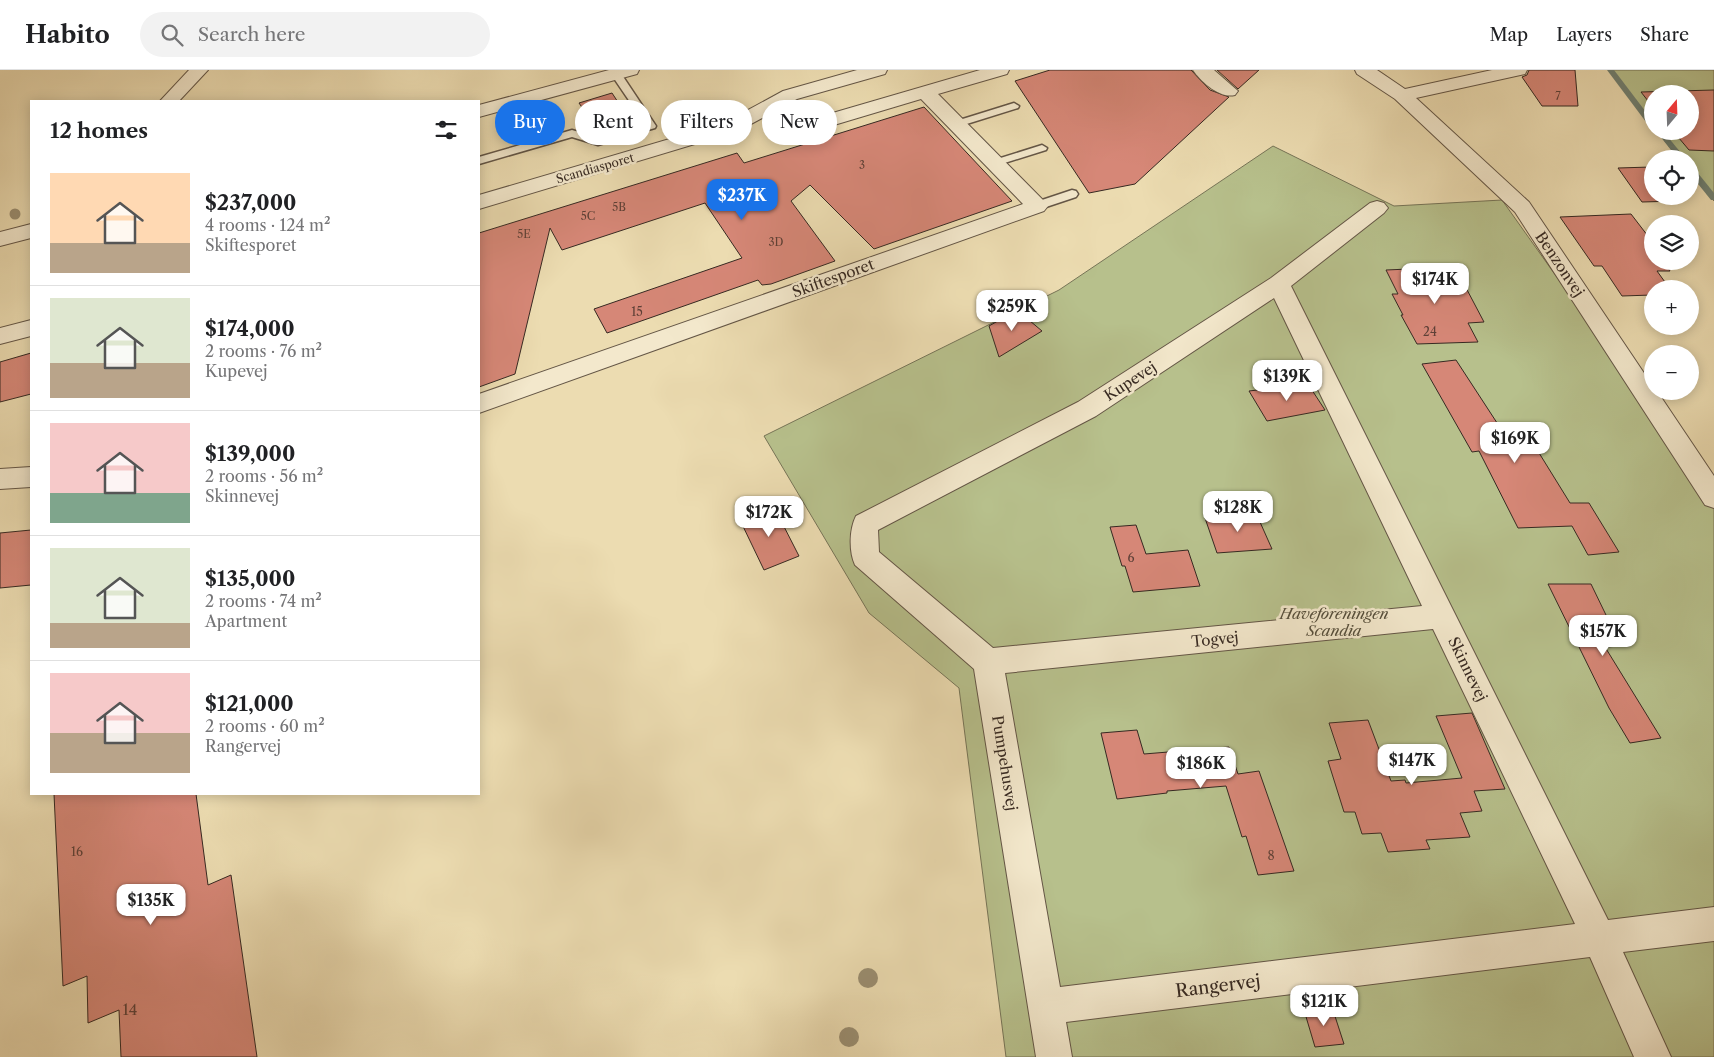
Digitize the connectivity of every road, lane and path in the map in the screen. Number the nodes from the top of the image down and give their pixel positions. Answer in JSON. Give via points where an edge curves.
{"nodes":[{"id":1,"x":199,"y":70,"type":"edge"},
{"id":2,"x":878,"y":70,"type":"edge"},
{"id":3,"x":1000,"y":70,"type":"edge"},
{"id":4,"x":1202,"y":70,"type":"edge"},
{"id":5,"x":1364,"y":70,"type":"edge"},
{"id":6,"x":1518,"y":70,"type":"edge"},
{"id":7,"x":621,"y":71,"type":"edge"},
{"id":8,"x":1228,"y":91,"type":"dead end"},
{"id":9,"x":925,"y":92,"type":"junction"},
{"id":10,"x":1402,"y":95,"type":"junction"},
{"id":11,"x":170,"y":100,"type":"edge"},
{"id":12,"x":780,"y":100,"type":"edge"},
{"id":13,"x":1014,"y":106,"type":"dead end"},
{"id":14,"x":762,"y":109,"type":"edge"},
{"id":15,"x":480,"y":111,"type":"edge"},
{"id":16,"x":837,"y":118,"type":"edge"},
{"id":17,"x":957,"y":124,"type":"junction"},
{"id":18,"x":1042,"y":148,"type":"dead end"},
{"id":19,"x":480,"y":160,"type":"edge"},
{"id":20,"x":995,"y":163,"type":"junction"},
{"id":21,"x":1072,"y":194,"type":"dead end"},
{"id":22,"x":480,"y":202,"type":"edge"},
{"id":23,"x":1037,"y":206,"type":"junction"},
{"id":24,"x":1377,"y":208,"type":"dead end"},
{"id":25,"x":30,"y":231,"type":"edge"},
{"id":26,"x":0,"y":239,"type":"edge"},
{"id":27,"x":1279,"y":284,"type":"junction"},
{"id":28,"x":30,"y":328,"type":"edge"},
{"id":29,"x":0,"y":336,"type":"edge"},
{"id":30,"x":480,"y":404,"type":"edge"},
{"id":31,"x":30,"y":477,"type":"edge"},
{"id":32,"x":0,"y":479,"type":"edge"},
{"id":33,"x":1714,"y":497,"type":"edge"},
{"id":34,"x":1442,"y":616,"type":"junction"},
{"id":35,"x":988,"y":662,"type":"junction"},
{"id":36,"x":1714,"y":924,"type":"edge"},
{"id":37,"x":1600,"y":940,"type":"junction"},
{"id":38,"x":1045,"y":1007,"type":"junction"},
{"id":39,"x":1054,"y":1057,"type":"edge"},
{"id":40,"x":1653,"y":1057,"type":"edge"}],
"edges":[{"from":1,"to":11,"type":"street"},
{"from":2,"to":12,"type":"street","name":"Scandiasporet"},
{"from":3,"to":9,"type":"street"},
{"from":4,"to":8,"type":"street"},
{"from":5,"to":10,"type":"street","name":"Benzonvej"},
{"from":6,"to":10,"type":"street"},
{"from":7,"to":15,"type":"street"},
{"from":7,"to":19,"type":"lane","via":[[651,126],[598,142],[572,133]]},
{"from":9,"to":16,"type":"street"},
{"from":9,"to":17,"type":"street"},
{"from":10,"to":33,"type":"street","name":"Benzonvej","via":[[1522,207]]},
{"from":13,"to":17,"type":"lane"},
{"from":14,"to":22,"type":"street","name":"Scandiasporet","via":[[731,127]]},
{"from":17,"to":20,"type":"street"},
{"from":18,"to":20,"type":"lane"},
{"from":20,"to":23,"type":"street"},
{"from":21,"to":23,"type":"lane"},
{"from":23,"to":30,"type":"street","name":"Skiftesporet"},
{"from":24,"to":27,"type":"street","name":"Kupevej"},
{"from":25,"to":26,"type":"street"},
{"from":27,"to":34,"type":"street","name":"Skinnevej"},
{"from":27,"to":35,"type":"street","name":"Kupevej","via":[[1086,409],[865,524],[865,557]]},
{"from":28,"to":29,"type":"street"},
{"from":31,"to":32,"type":"street"},
{"from":34,"to":35,"type":"street","name":"Togvej"},
{"from":34,"to":37,"type":"street","name":"Skinnevej"},
{"from":35,"to":38,"type":"street","name":"Pumpehusvej"},
{"from":36,"to":37,"type":"street"},
{"from":37,"to":38,"type":"street","name":"Rangervej"},
{"from":37,"to":40,"type":"street","name":"Skinnevej"},
{"from":38,"to":39,"type":"street","name":"Pumpehusvej"}]}
